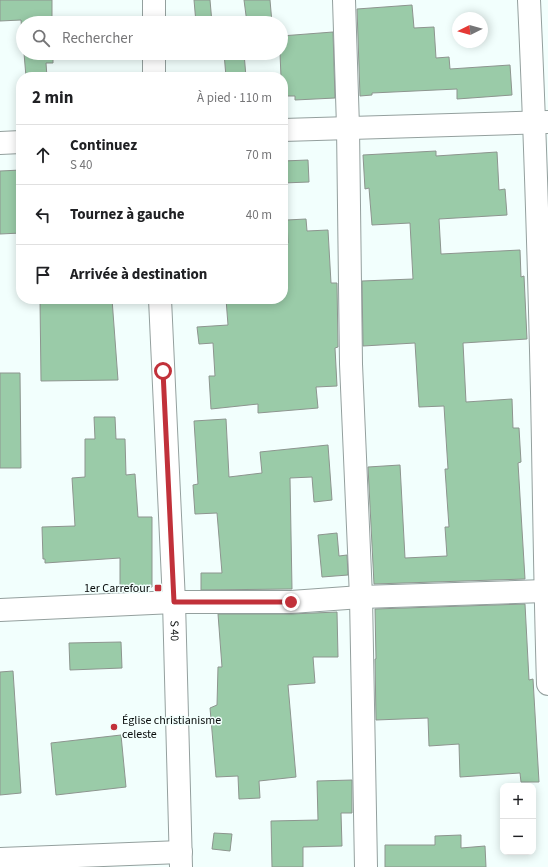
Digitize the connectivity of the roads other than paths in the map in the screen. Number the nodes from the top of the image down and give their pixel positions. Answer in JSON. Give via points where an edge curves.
{"nodes":[{"id":1,"x":154,"y":0,"type":"edge"},
{"id":2,"x":344,"y":0,"type":"edge"},
{"id":3,"x":529,"y":0,"type":"edge"},
{"id":4,"x":154,"y":16,"type":"edge"},
{"id":5,"x":154,"y":60,"type":"edge"},
{"id":6,"x":154,"y":72,"type":"edge"},
{"id":7,"x":541,"y":122,"type":"edge"},
{"id":8,"x":348,"y":127,"type":"junction"},
{"id":9,"x":288,"y":130,"type":"edge"},
{"id":10,"x":16,"y":142,"type":"edge"},
{"id":11,"x":0,"y":143,"type":"edge"},
{"id":12,"x":160,"y":304,"type":"edge"},
{"id":13,"x":545,"y":591,"type":"junction"},
{"id":14,"x":361,"y":597,"type":"junction"},
{"id":15,"x":174,"y":602,"type":"junction"},
{"id":16,"x":0,"y":610,"type":"edge"},
{"id":17,"x":548,"y":684,"type":"edge"},
{"id":18,"x":0,"y":859,"type":"edge"},
{"id":19,"x":181,"y":859,"type":"edge"},
{"id":20,"x":366,"y":867,"type":"edge"}],
"edges":[{"from":1,"to":4,"type":"street"},
{"from":2,"to":8,"type":"street"},
{"from":3,"to":7,"type":"street"},
{"from":5,"to":6,"type":"street"},
{"from":7,"to":8,"type":"street"},
{"from":7,"to":13,"type":"street"},
{"from":8,"to":9,"type":"street"},
{"from":8,"to":14,"type":"street","via":[[351,364]]},
{"from":10,"to":11,"type":"street"},
{"from":12,"to":15,"type":"street","name":"S 40"},
{"from":13,"to":14,"type":"street"},
{"from":13,"to":17,"type":"street"},
{"from":14,"to":15,"type":"street","via":[[291,602]]},
{"from":14,"to":20,"type":"street"},
{"from":15,"to":16,"type":"street"},
{"from":15,"to":19,"type":"street","name":"S 40"},
{"from":18,"to":19,"type":"street"}]}
